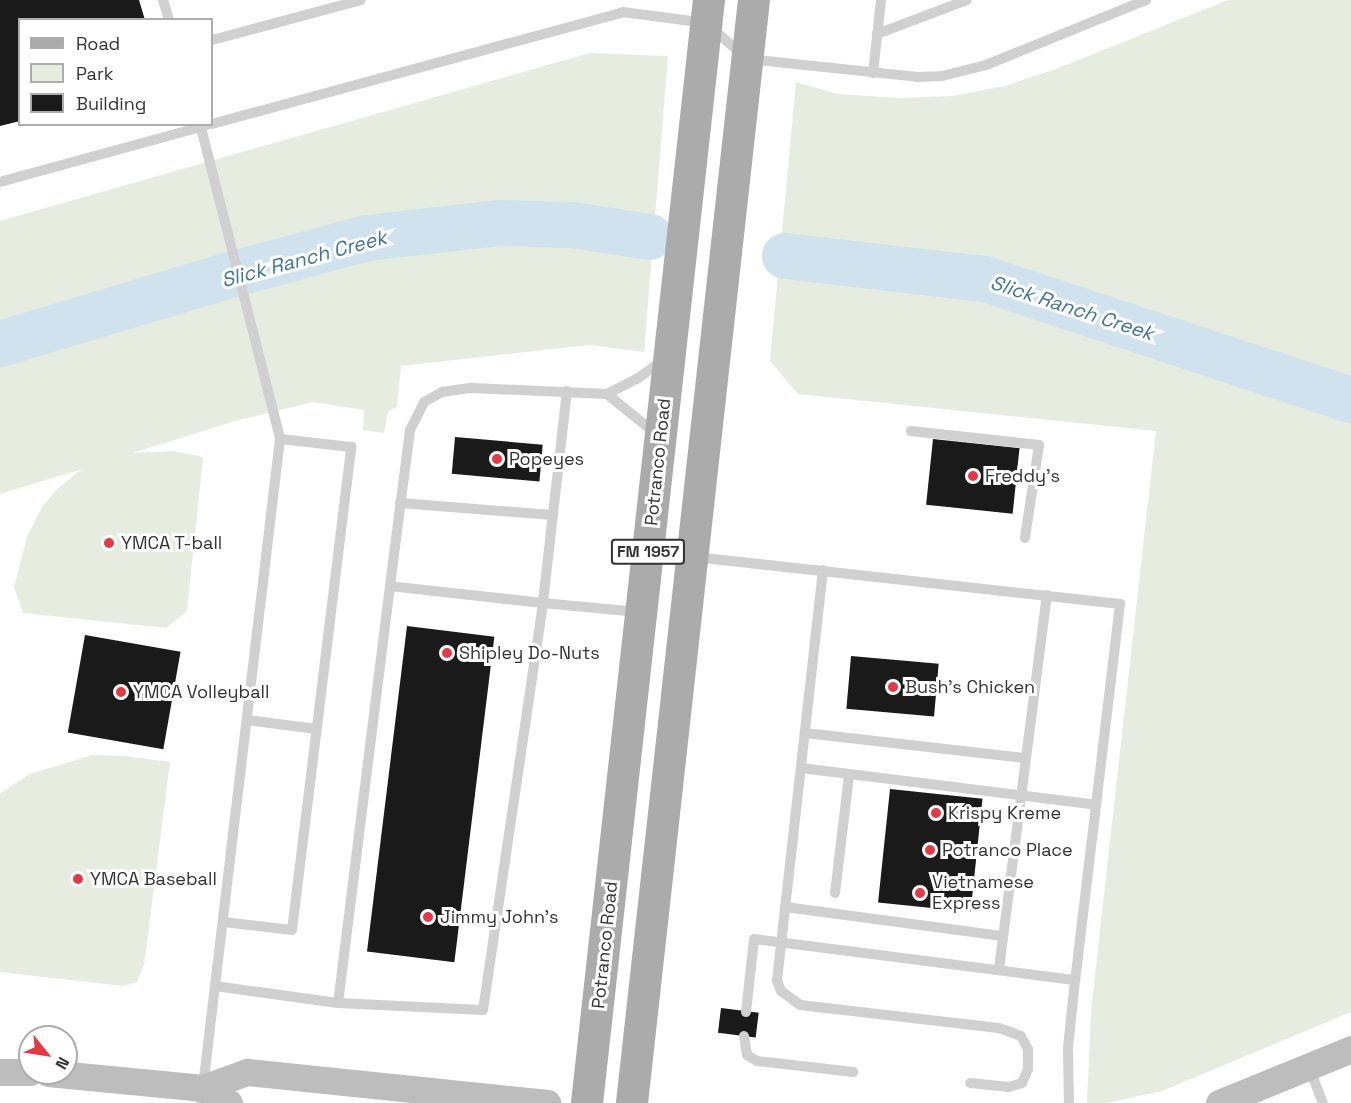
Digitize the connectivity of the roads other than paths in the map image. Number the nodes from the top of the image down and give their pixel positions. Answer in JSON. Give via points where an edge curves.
{"nodes":[{"id":1,"x":163,"y":0,"type":"edge"},
{"id":2,"x":361,"y":0,"type":"edge"},
{"id":3,"x":624,"y":0,"type":"edge"},
{"id":4,"x":754,"y":0,"type":"edge"},
{"id":5,"x":881,"y":0,"type":"edge"},
{"id":6,"x":967,"y":0,"type":"edge"},
{"id":7,"x":1146,"y":0,"type":"edge"},
{"id":8,"x":623,"y":12,"type":"junction"},
{"id":9,"x":707,"y":12,"type":"edge"},
{"id":10,"x":168,"y":18,"type":"edge"},
{"id":11,"x":877,"y":34,"type":"junction"},
{"id":12,"x":213,"y":40,"type":"edge"},
{"id":13,"x":747,"y":59,"type":"junction"},
{"id":14,"x":873,"y":73,"type":"junction"},
{"id":15,"x":213,"y":123,"type":"edge"},
{"id":16,"x":201,"y":126,"type":"edge"},
{"id":17,"x":205,"y":126,"type":"edge"},
{"id":18,"x":0,"y":182,"type":"edge"},
{"id":19,"x":670,"y":355,"type":"junction"},
{"id":20,"x":567,"y":391,"type":"junction"},
{"id":21,"x":607,"y":394,"type":"junction"},
{"id":22,"x":911,"y":431,"type":"dead end"},
{"id":23,"x":661,"y":438,"type":"junction"},
{"id":24,"x":280,"y":439,"type":"junction"},
{"id":25,"x":400,"y":503,"type":"junction"},
{"id":26,"x":553,"y":515,"type":"junction"},
{"id":27,"x":1025,"y":538,"type":"dead end"},
{"id":28,"x":691,"y":556,"type":"junction"},
{"id":29,"x":823,"y":570,"type":"junction"},
{"id":30,"x":390,"y":586,"type":"junction"},
{"id":31,"x":1047,"y":595,"type":"junction"},
{"id":32,"x":543,"y":603,"type":"junction"},
{"id":33,"x":641,"y":613,"type":"junction"},
{"id":34,"x":247,"y":720,"type":"junction"},
{"id":35,"x":316,"y":729,"type":"junction"},
{"id":36,"x":804,"y":733,"type":"junction"},
{"id":37,"x":1026,"y":758,"type":"junction"},
{"id":38,"x":801,"y":768,"type":"junction"},
{"id":39,"x":849,"y":774,"type":"junction"},
{"id":40,"x":1022,"y":796,"type":"junction"},
{"id":41,"x":1096,"y":806,"type":"junction"},
{"id":42,"x":835,"y":893,"type":"dead end"},
{"id":43,"x":785,"y":907,"type":"junction"},
{"id":44,"x":223,"y":922,"type":"junction"},
{"id":45,"x":1003,"y":936,"type":"junction"},
{"id":46,"x":782,"y":943,"type":"junction"},
{"id":47,"x":999,"y":969,"type":"junction"},
{"id":48,"x":1075,"y":980,"type":"junction"},
{"id":49,"x":215,"y":986,"type":"junction"},
{"id":50,"x":338,"y":1003,"type":"junction"},
{"id":51,"x":746,"y":1012,"type":"dead end"},
{"id":52,"x":744,"y":1036,"type":"dead end"},
{"id":53,"x":1350,"y":1051,"type":"edge"},
{"id":54,"x":1309,"y":1067,"type":"junction"},
{"id":55,"x":0,"y":1072,"type":"edge"},
{"id":56,"x":18,"y":1072,"type":"edge"},
{"id":57,"x":853,"y":1072,"type":"dead end"},
{"id":58,"x":78,"y":1077,"type":"edge"},
{"id":59,"x":970,"y":1083,"type":"dead end"},
{"id":60,"x":202,"y":1096,"type":"edge"},
{"id":61,"x":229,"y":1103,"type":"edge"},
{"id":62,"x":547,"y":1103,"type":"edge"},
{"id":63,"x":587,"y":1103,"type":"edge"},
{"id":64,"x":633,"y":1103,"type":"edge"},
{"id":65,"x":1069,"y":1103,"type":"edge"},
{"id":66,"x":1219,"y":1103,"type":"edge"},
{"id":67,"x":1323,"y":1103,"type":"edge"}],
"edges":[{"from":1,"to":10,"type":"lane"},
{"from":2,"to":12,"type":"lane"},
{"from":3,"to":8,"type":"lane"},
{"from":4,"to":13,"type":"main road","number":"FM 1957"},
{"from":5,"to":11,"type":"lane"},
{"from":6,"to":11,"type":"lane"},
{"from":7,"to":14,"type":"lane","via":[[1009,58],[964,72],[917,77]]},
{"from":8,"to":9,"type":"lane"},
{"from":8,"to":15,"type":"lane"},
{"from":9,"to":13,"type":"lane"},
{"from":9,"to":19,"type":"main road","name":"Potranco Road","number":"FM 1957"},
{"from":11,"to":14,"type":"lane"},
{"from":13,"to":14,"type":"lane"},
{"from":13,"to":28,"type":"main road","number":"FM 1957"},
{"from":16,"to":18,"type":"lane"},
{"from":17,"to":24,"type":"lane","via":[[208,162]]},
{"from":19,"to":21,"type":"lane","via":[[637,379]]},
{"from":19,"to":23,"type":"main road","name":"Potranco Road","number":"FM 1957"},
{"from":20,"to":21,"type":"lane"},
{"from":20,"to":25,"type":"lane","via":[[472,388],[442,392],[424,402],[410,430]]},
{"from":20,"to":26,"type":"lane"},
{"from":21,"to":23,"type":"lane"},
{"from":22,"to":27,"type":"lane","via":[[1039,445]]},
{"from":23,"to":33,"type":"main road","name":"Potranco Road","number":"FM 1957"},
{"from":24,"to":34,"type":"lane"},
{"from":24,"to":35,"type":"lane","via":[[351,447]]},
{"from":25,"to":26,"type":"lane"},
{"from":25,"to":30,"type":"lane"},
{"from":26,"to":32,"type":"lane"},
{"from":28,"to":29,"type":"lane"},
{"from":28,"to":64,"type":"main road","number":"FM 1957"},
{"from":29,"to":31,"type":"lane"},
{"from":29,"to":36,"type":"lane"},
{"from":30,"to":32,"type":"lane"},
{"from":30,"to":50,"type":"lane"},
{"from":31,"to":37,"type":"lane"},
{"from":31,"to":41,"type":"lane","via":[[1120,604]]},
{"from":32,"to":33,"type":"lane"},
{"from":32,"to":50,"type":"lane","via":[[483,1010]]},
{"from":33,"to":63,"type":"main road","name":"Potranco Road","number":"FM 1957"},
{"from":34,"to":35,"type":"lane"},
{"from":34,"to":44,"type":"lane"},
{"from":35,"to":44,"type":"lane","via":[[292,930]]},
{"from":36,"to":37,"type":"lane"},
{"from":36,"to":38,"type":"lane"},
{"from":37,"to":40,"type":"lane"},
{"from":38,"to":39,"type":"lane"},
{"from":38,"to":43,"type":"lane"},
{"from":39,"to":40,"type":"lane"},
{"from":39,"to":42,"type":"lane"},
{"from":40,"to":41,"type":"lane"},
{"from":40,"to":45,"type":"lane"},
{"from":41,"to":48,"type":"lane"},
{"from":43,"to":45,"type":"lane"},
{"from":43,"to":46,"type":"lane"},
{"from":44,"to":49,"type":"lane"},
{"from":45,"to":47,"type":"lane"},
{"from":46,"to":47,"type":"lane"},
{"from":46,"to":51,"type":"lane","via":[[754,939]]},
{"from":46,"to":59,"type":"lane","via":[[777,980],[782,991],[800,1005],[999,1029],[1021,1036],[1028,1049],[1028,1069],[1022,1083],[1009,1087]]},
{"from":47,"to":48,"type":"lane"},
{"from":48,"to":65,"type":"lane","via":[[1068,1048]]},
{"from":49,"to":50,"type":"lane"},
{"from":49,"to":60,"type":"lane"},
{"from":52,"to":57,"type":"lane","via":[[747,1055],[758,1061]]},
{"from":53,"to":54,"type":"street"},
{"from":54,"to":66,"type":"street"},
{"from":54,"to":67,"type":"lane"},
{"from":55,"to":56,"type":"street"},
{"from":58,"to":60,"type":"street"},
{"from":60,"to":61,"type":"street"},
{"from":60,"to":62,"type":"street","via":[[247,1072]]}]}
